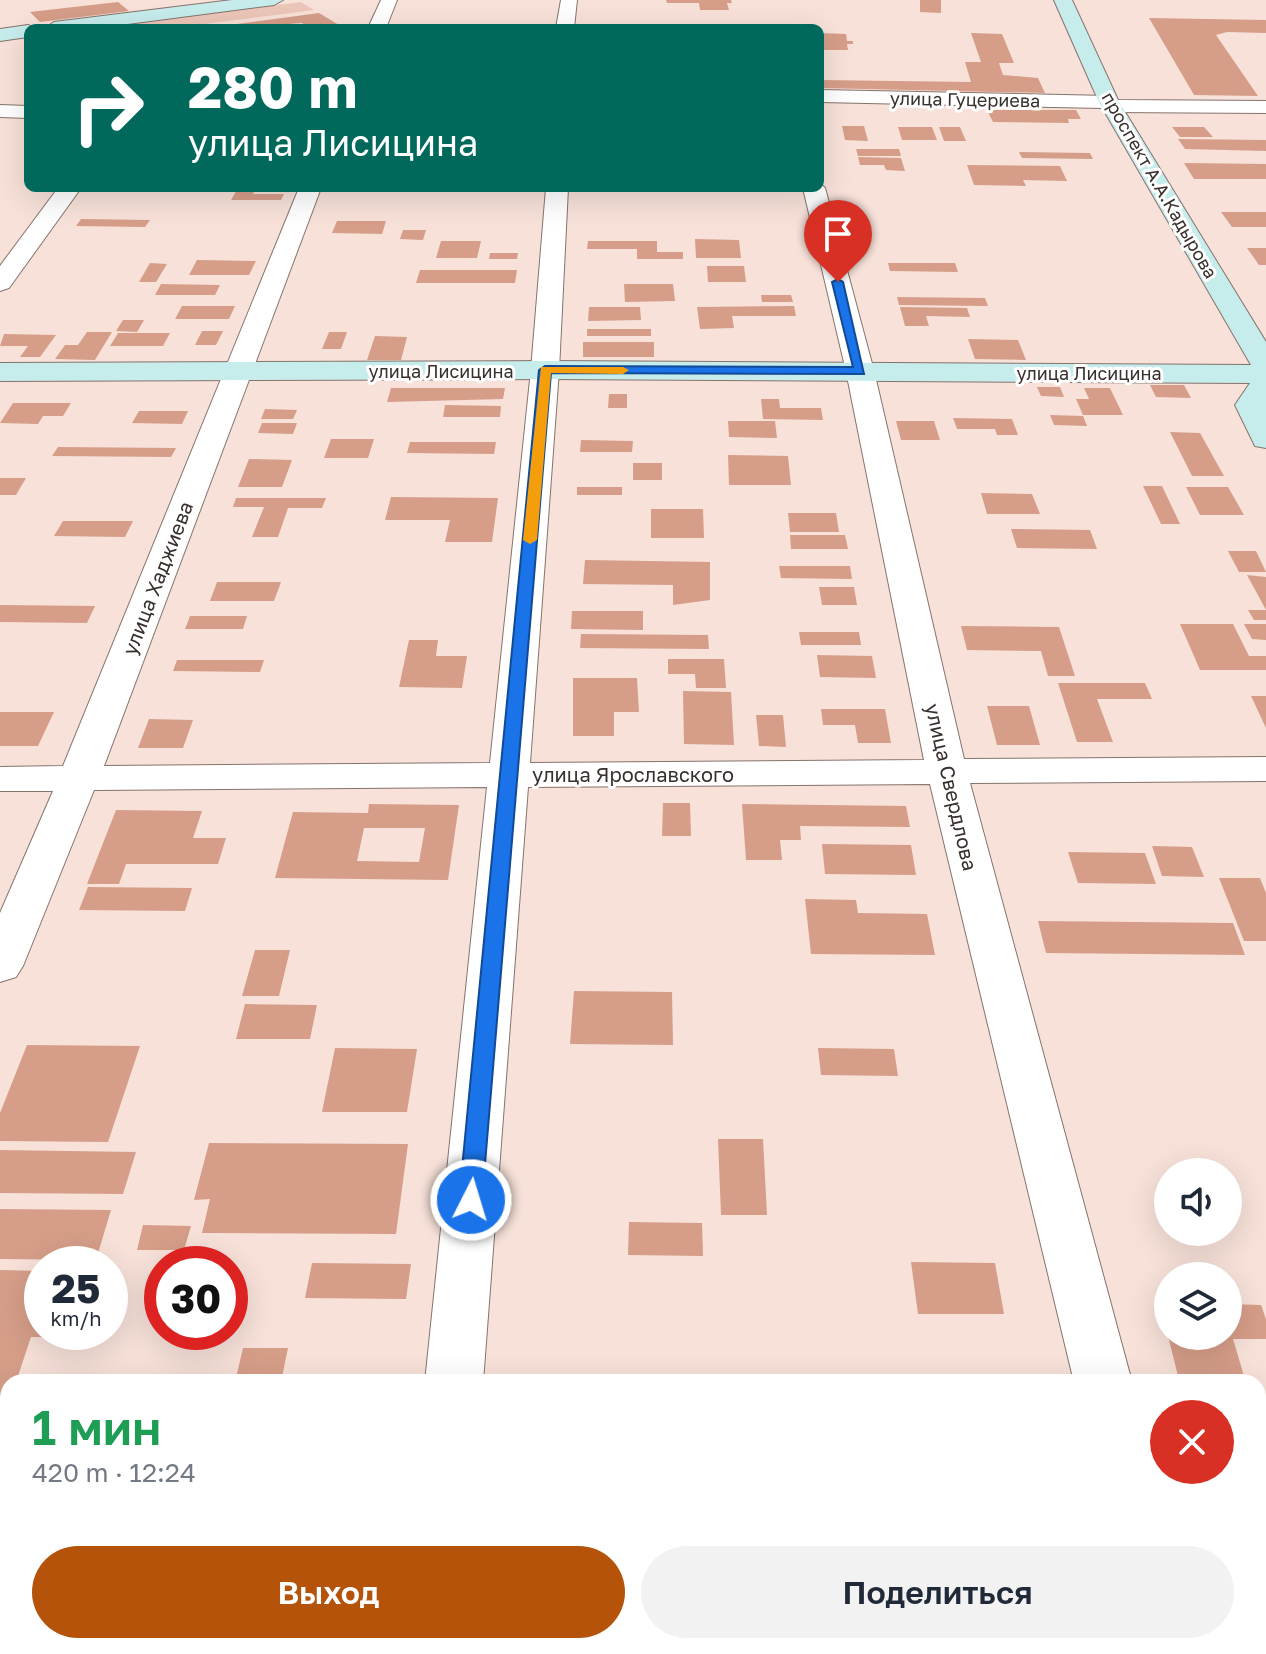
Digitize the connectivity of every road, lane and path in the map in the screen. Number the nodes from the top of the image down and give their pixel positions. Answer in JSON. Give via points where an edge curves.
{"nodes":[{"id":1,"x":274,"y":0,"type":"edge"},
{"id":2,"x":389,"y":0,"type":"edge"},
{"id":3,"x":569,"y":0,"type":"edge"},
{"id":4,"x":1063,"y":0,"type":"edge"},
{"id":5,"x":85,"y":24,"type":"edge"},
{"id":6,"x":379,"y":24,"type":"edge"},
{"id":7,"x":566,"y":24,"type":"edge"},
{"id":8,"x":24,"y":32,"type":"edge"},
{"id":9,"x":0,"y":35,"type":"edge"},
{"id":10,"x":824,"y":96,"type":"edge"},
{"id":11,"x":1110,"y":104,"type":"junction"},
{"id":12,"x":1266,"y":107,"type":"edge"},
{"id":13,"x":0,"y":111,"type":"edge"},
{"id":14,"x":24,"y":112,"type":"edge"},
{"id":15,"x":67,"y":192,"type":"edge"},
{"id":16,"x":308,"y":192,"type":"edge"},
{"id":17,"x":557,"y":192,"type":"edge"},
{"id":18,"x":815,"y":192,"type":"edge"},
{"id":19,"x":0,"y":283,"type":"edge"},
{"id":20,"x":1266,"y":366,"type":"edge"},
{"id":21,"x":545,"y":370,"type":"junction"},
{"id":22,"x":860,"y":371,"type":"junction"},
{"id":23,"x":0,"y":372,"type":"edge"},
{"id":24,"x":238,"y":372,"type":"junction"},
{"id":25,"x":1266,"y":374,"type":"edge"},
{"id":26,"x":1266,"y":381,"type":"edge"},
{"id":27,"x":1266,"y":439,"type":"edge"},
{"id":28,"x":1266,"y":769,"type":"edge"},
{"id":29,"x":947,"y":772,"type":"junction"},
{"id":30,"x":508,"y":775,"type":"junction"},
{"id":31,"x":0,"y":779,"type":"edge"},
{"id":32,"x":78,"y":780,"type":"junction"},
{"id":33,"x":0,"y":966,"type":"edge"},
{"id":34,"x":455,"y":1374,"type":"edge"},
{"id":35,"x":1101,"y":1374,"type":"edge"}],
"edges":[{"from":1,"to":5,"type":"street"},
{"from":2,"to":6,"type":"street"},
{"from":3,"to":7,"type":"street"},
{"from":4,"to":11,"type":"street","name":"проспект А.А.Кадырова"},
{"from":8,"to":9,"type":"street"},
{"from":10,"to":11,"type":"street","name":"улица Гуцериева"},
{"from":11,"to":12,"type":"street","name":"улица Гуцериева"},
{"from":11,"to":20,"type":"street","name":"проспект А.А.Кадырова"},
{"from":13,"to":14,"type":"street"},
{"from":15,"to":19,"type":"street"},
{"from":16,"to":24,"type":"street","name":"улица Хаджиева"},
{"from":17,"to":21,"type":"street"},
{"from":18,"to":22,"type":"street","name":"улица Свердлова"},
{"from":21,"to":22,"type":"street","name":"улица Лисицина"},
{"from":21,"to":24,"type":"street","name":"улица Лисицина"},
{"from":21,"to":30,"type":"street"},
{"from":22,"to":25,"type":"street","name":"улица Лисицина"},
{"from":22,"to":29,"type":"street","name":"улица Свердлова"},
{"from":23,"to":24,"type":"street","name":"улица Лисицина"},
{"from":24,"to":32,"type":"street","name":"улица Хаджиева"},
{"from":26,"to":27,"type":"street","via":[[1250,405]]},
{"from":28,"to":29,"type":"street","name":"улица Ярославского"},
{"from":29,"to":30,"type":"street","name":"улица Ярославского"},
{"from":29,"to":35,"type":"street","name":"улица Свердлова"},
{"from":30,"to":32,"type":"street","name":"улица Ярославского"},
{"from":30,"to":34,"type":"street"},
{"from":31,"to":32,"type":"street","name":"улица Ярославского"},
{"from":32,"to":33,"type":"street","name":"улица Хаджиева"}]}
